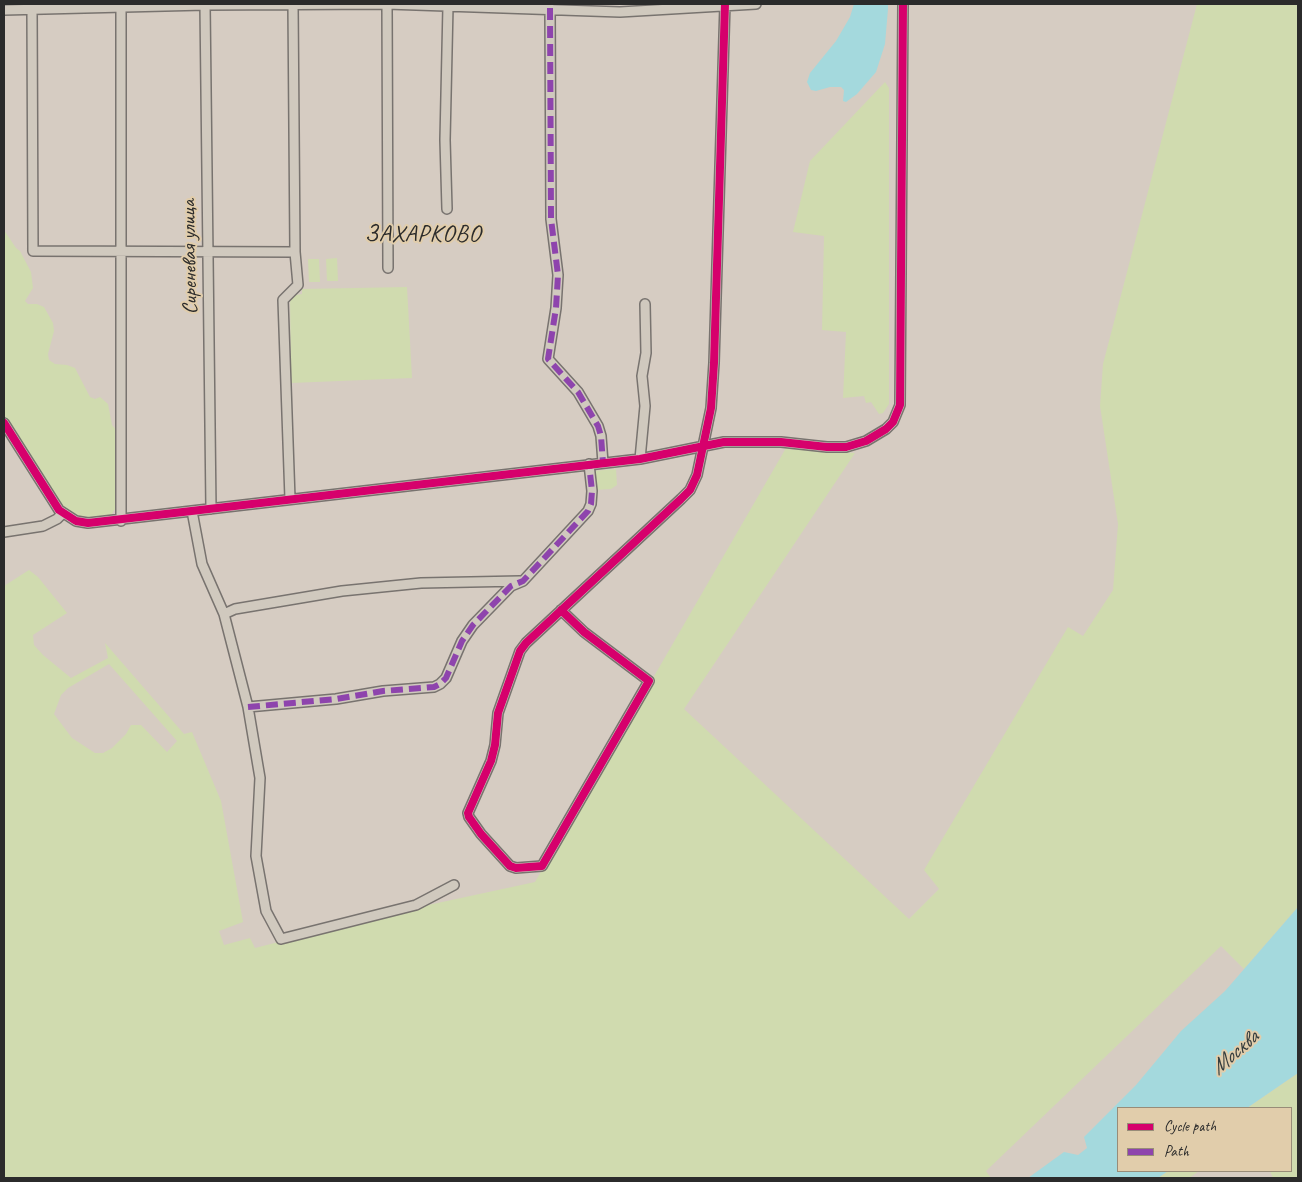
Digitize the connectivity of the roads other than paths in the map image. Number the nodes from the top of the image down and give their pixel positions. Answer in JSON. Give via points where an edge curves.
{"nodes":[{"id":1,"x":387,"y":4,"type":"edge"},
{"id":2,"x":724,"y":4,"type":"edge"},
{"id":3,"x":756,"y":4,"type":"edge"},
{"id":4,"x":902,"y":4,"type":"edge"},
{"id":5,"x":205,"y":5,"type":"edge"},
{"id":6,"x":293,"y":5,"type":"edge"},
{"id":7,"x":57,"y":6,"type":"edge"},
{"id":8,"x":448,"y":6,"type":"junction"},
{"id":9,"x":121,"y":7,"type":"junction"},
{"id":10,"x":550,"y":8,"type":"junction"},
{"id":11,"x":32,"y":9,"type":"junction"},
{"id":12,"x":4,"y":10,"type":"edge"},
{"id":13,"x":447,"y":209,"type":"dead end"},
{"id":14,"x":207,"y":251,"type":"junction"},
{"id":15,"x":120,"y":252,"type":"junction"},
{"id":16,"x":295,"y":252,"type":"junction"},
{"id":17,"x":388,"y":268,"type":"dead end"},
{"id":18,"x":645,"y":304,"type":"dead end"},
{"id":19,"x":4,"y":423,"type":"edge"},
{"id":20,"x":702,"y":448,"type":"junction"},
{"id":21,"x":640,"y":459,"type":"junction"},
{"id":22,"x":603,"y":463,"type":"junction"},
{"id":23,"x":589,"y":464,"type":"junction"},
{"id":24,"x":290,"y":499,"type":"junction"},
{"id":25,"x":211,"y":509,"type":"junction"},
{"id":26,"x":192,"y":511,"type":"junction"},
{"id":27,"x":63,"y":513,"type":"junction"},
{"id":28,"x":121,"y":521,"type":"junction"},
{"id":29,"x":4,"y":532,"type":"edge"},
{"id":30,"x":523,"y":581,"type":"junction"},
{"id":31,"x":561,"y":610,"type":"junction"},
{"id":32,"x":224,"y":614,"type":"junction"},
{"id":33,"x":248,"y":707,"type":"junction"},
{"id":34,"x":454,"y":885,"type":"dead end"}],
"edges":[{"from":1,"to":6,"type":"street"},
{"from":1,"to":8,"type":"street"},
{"from":1,"to":17,"type":"street"},
{"from":2,"to":3,"type":"street"},
{"from":2,"to":10,"type":"street","via":[[620,12]]},
{"from":2,"to":20,"type":"street","via":[[714,363],[711,408]]},
{"from":4,"to":20,"type":"street","via":[[901,376],[897,413],[886,429],[866,441],[846,447],[724,442]]},
{"from":5,"to":6,"type":"street"},
{"from":5,"to":9,"type":"street"},
{"from":5,"to":14,"type":"street","name":"Сиреневая улица"},
{"from":6,"to":16,"type":"street"},
{"from":7,"to":9,"type":"street"},
{"from":7,"to":11,"type":"street"},
{"from":8,"to":10,"type":"street"},
{"from":8,"to":13,"type":"street"},
{"from":9,"to":15,"type":"street"},
{"from":10,"to":22,"type":"street","via":[[550,220],[558,275],[548,359],[578,392],[598,426]]},
{"from":11,"to":12,"type":"street"},
{"from":11,"to":15,"type":"street","via":[[33,251]]},
{"from":14,"to":15,"type":"street"},
{"from":14,"to":16,"type":"street"},
{"from":14,"to":25,"type":"street","name":"Сиреневая улица"},
{"from":15,"to":28,"type":"street"},
{"from":16,"to":24,"type":"street","via":[[298,285],[283,300]]},
{"from":18,"to":21,"type":"street","via":[[646,353],[642,376],[645,406]]},
{"from":19,"to":27,"type":"street"},
{"from":20,"to":21,"type":"street"},
{"from":20,"to":31,"type":"street","via":[[697,475],[690,490]]},
{"from":21,"to":22,"type":"street"},
{"from":22,"to":23,"type":"street"},
{"from":23,"to":24,"type":"street"},
{"from":23,"to":30,"type":"street","via":[[592,504]]},
{"from":24,"to":25,"type":"street"},
{"from":25,"to":26,"type":"street"},
{"from":26,"to":28,"type":"street"},
{"from":26,"to":32,"type":"street","via":[[202,564]]},
{"from":27,"to":28,"type":"street","via":[[82,522]]},
{"from":27,"to":29,"type":"street","via":[[43,526]]},
{"from":30,"to":32,"type":"street","via":[[421,583],[342,591],[235,609]]},
{"from":30,"to":33,"type":"street","via":[[511,586],[473,625],[462,641],[446,678],[434,687]]},
{"from":31,"to":31,"type":"street","via":[[520,651],[498,713],[496,745],[491,761],[468,812],[481,834],[510,866],[516,868],[542,866],[649,681],[584,632]]},
{"from":32,"to":33,"type":"street"},
{"from":33,"to":34,"type":"street","via":[[260,778],[256,856],[266,911],[281,938],[416,905]]}]}
